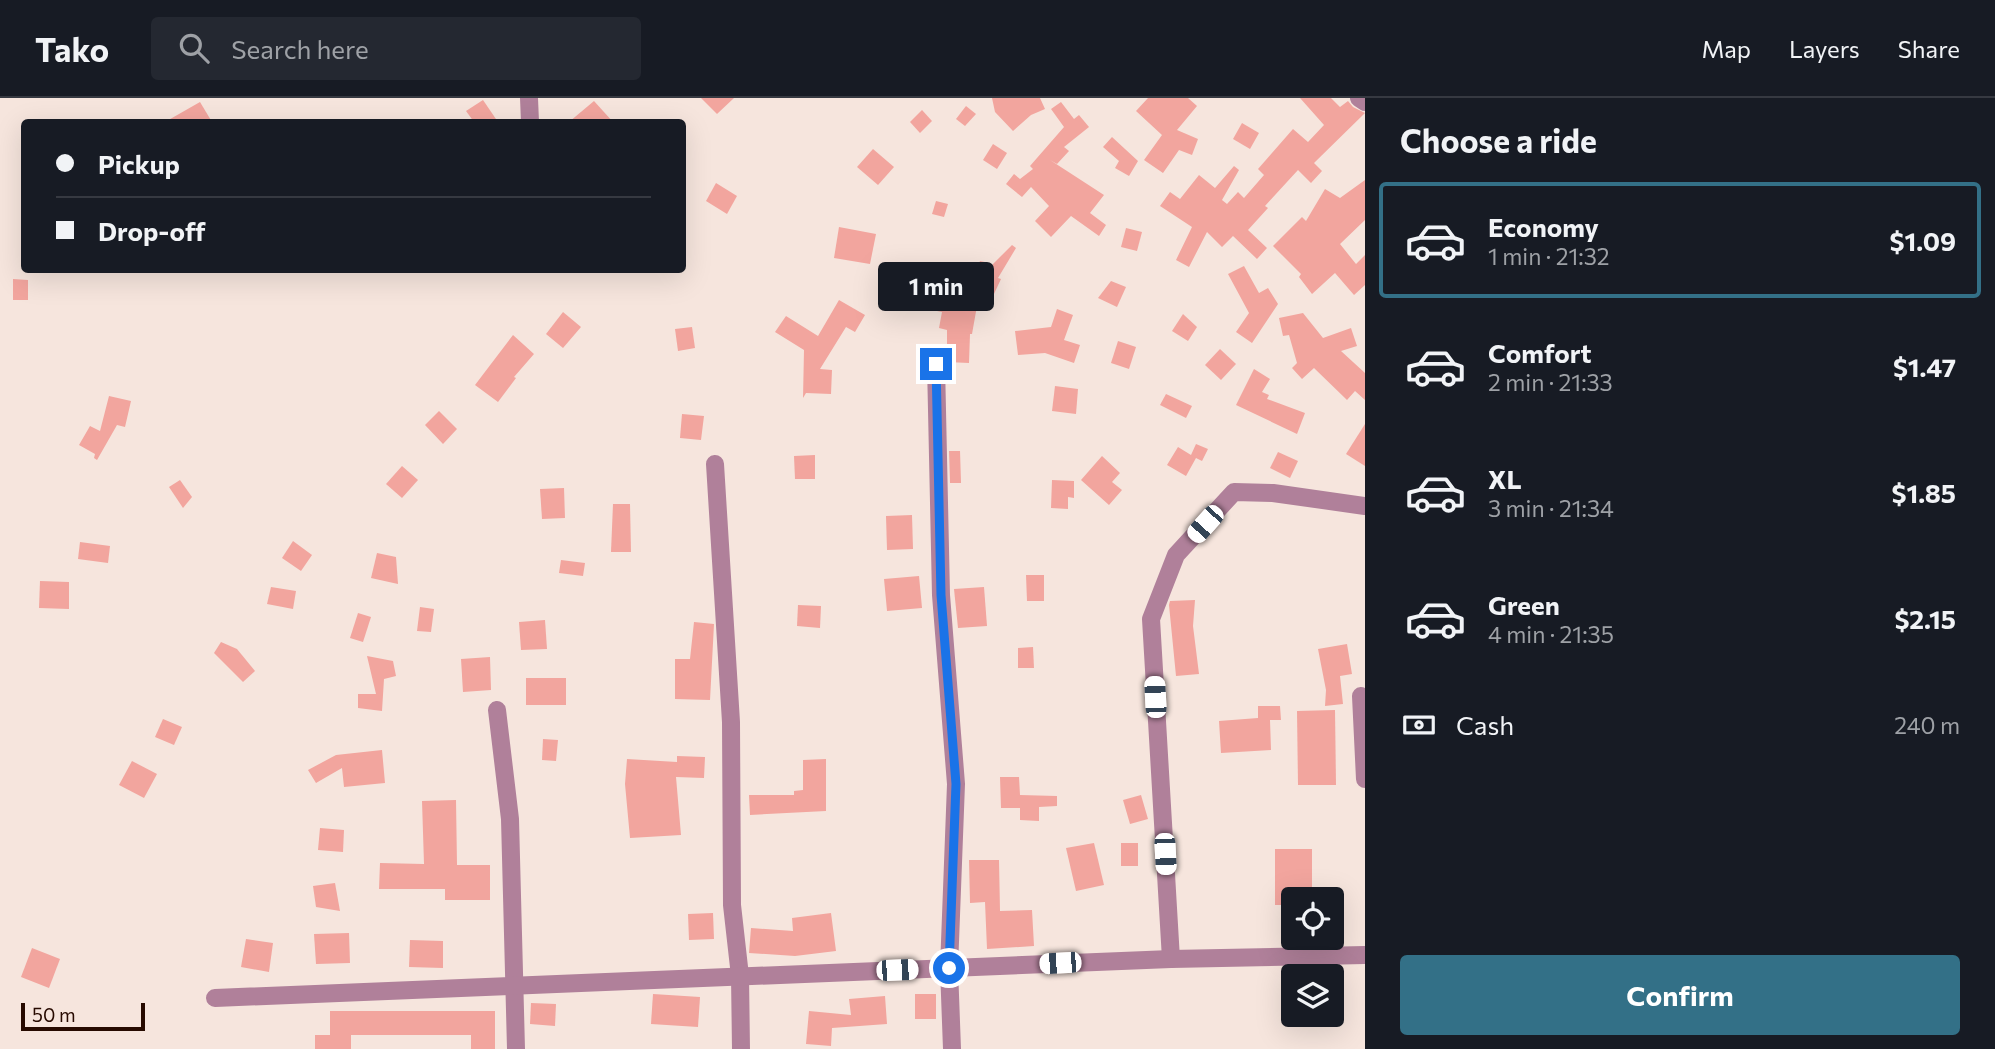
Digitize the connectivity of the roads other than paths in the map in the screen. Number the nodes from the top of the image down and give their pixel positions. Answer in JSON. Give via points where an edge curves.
{"nodes":[{"id":1,"x":529,"y":98,"type":"edge"},
{"id":2,"x":1359,"y":98,"type":"edge"},
{"id":3,"x":1365,"y":102,"type":"edge"},
{"id":4,"x":530,"y":119,"type":"edge"},
{"id":5,"x":936,"y":364,"type":"dead end"},
{"id":6,"x":715,"y":464,"type":"dead end"},
{"id":7,"x":1365,"y":506,"type":"edge"},
{"id":8,"x":1361,"y":696,"type":"dead end"},
{"id":9,"x":497,"y":709,"type":"dead end"},
{"id":10,"x":1365,"y":779,"type":"edge"},
{"id":11,"x":1365,"y":955,"type":"edge"},
{"id":12,"x":1171,"y":959,"type":"junction"},
{"id":13,"x":949,"y":968,"type":"junction"},
{"id":14,"x":740,"y":976,"type":"junction"},
{"id":15,"x":514,"y":986,"type":"junction"},
{"id":16,"x":215,"y":998,"type":"dead end"},
{"id":17,"x":516,"y":1049,"type":"edge"},
{"id":18,"x":741,"y":1049,"type":"edge"},
{"id":19,"x":952,"y":1049,"type":"edge"}],
"edges":[{"from":1,"to":4,"type":"street"},
{"from":2,"to":3,"type":"street"},
{"from":5,"to":13,"type":"street","via":[[941,595],[956,784]]},
{"from":6,"to":14,"type":"street","via":[[731,722],[732,905]]},
{"from":7,"to":12,"type":"street","via":[[1234,492],[1177,555],[1151,619]]},
{"from":8,"to":10,"type":"street"},
{"from":9,"to":15,"type":"street","via":[[510,819]]},
{"from":11,"to":12,"type":"street"},
{"from":12,"to":13,"type":"street"},
{"from":13,"to":14,"type":"street"},
{"from":13,"to":19,"type":"street"},
{"from":14,"to":15,"type":"street"},
{"from":14,"to":18,"type":"street"},
{"from":15,"to":16,"type":"street"},
{"from":15,"to":17,"type":"street"}]}
